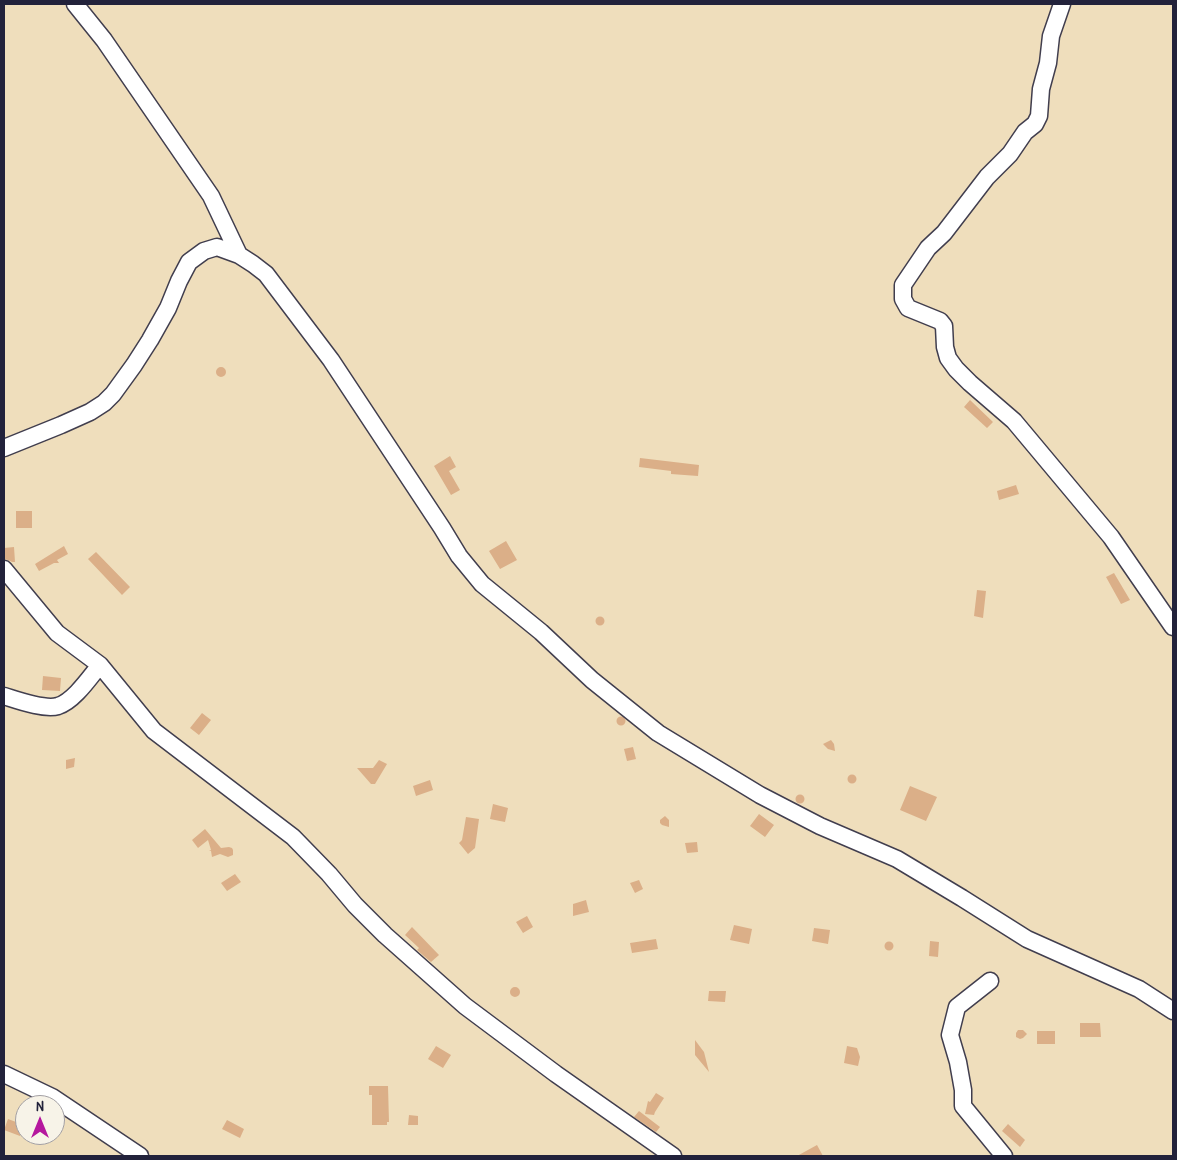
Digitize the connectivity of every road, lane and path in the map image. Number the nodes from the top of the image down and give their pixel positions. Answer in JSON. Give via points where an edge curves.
{"nodes":[{"id":1,"x":75,"y":4,"type":"edge"},
{"id":2,"x":1062,"y":4,"type":"edge"},
{"id":3,"x":239,"y":256,"type":"junction"},
{"id":4,"x":4,"y":448,"type":"edge"},
{"id":5,"x":4,"y":569,"type":"edge"},
{"id":6,"x":1173,"y":627,"type":"edge"},
{"id":7,"x":100,"y":664,"type":"junction"},
{"id":8,"x":4,"y":696,"type":"edge"},
{"id":9,"x":990,"y":981,"type":"dead end"},
{"id":10,"x":1173,"y":1011,"type":"edge"},
{"id":11,"x":4,"y":1074,"type":"edge"},
{"id":12,"x":140,"y":1156,"type":"edge"},
{"id":13,"x":674,"y":1156,"type":"edge"},
{"id":14,"x":1004,"y":1156,"type":"edge"}],
"edges":[{"from":1,"to":3,"type":"street","via":[[104,40],[211,196]]},
{"from":2,"to":6,"type":"street","via":[[1051,36],[1039,116],[944,233],[928,248],[903,285],[903,299],[908,308],[940,321],[944,326],[944,347],[948,358],[970,383],[1014,422],[1111,537]]},
{"from":3,"to":4,"type":"street","via":[[217,248],[204,251],[188,262],[150,340],[104,403]]},
{"from":3,"to":10,"type":"street","via":[[266,274],[331,360],[458,556],[482,584],[541,632],[592,680],[658,733],[760,795],[820,826],[897,859],[1027,939],[1139,989]]},
{"from":5,"to":7,"type":"street","via":[[57,633]]},
{"from":7,"to":8,"type":"street","via":[[78,692],[57,706],[26,703]]},
{"from":7,"to":13,"type":"street","via":[[154,731],[293,837],[386,936],[465,1006]]},
{"from":9,"to":14,"type":"street","via":[[957,1007],[950,1035],[958,1062],[963,1106]]},
{"from":11,"to":12,"type":"street","via":[[52,1097]]}]}
